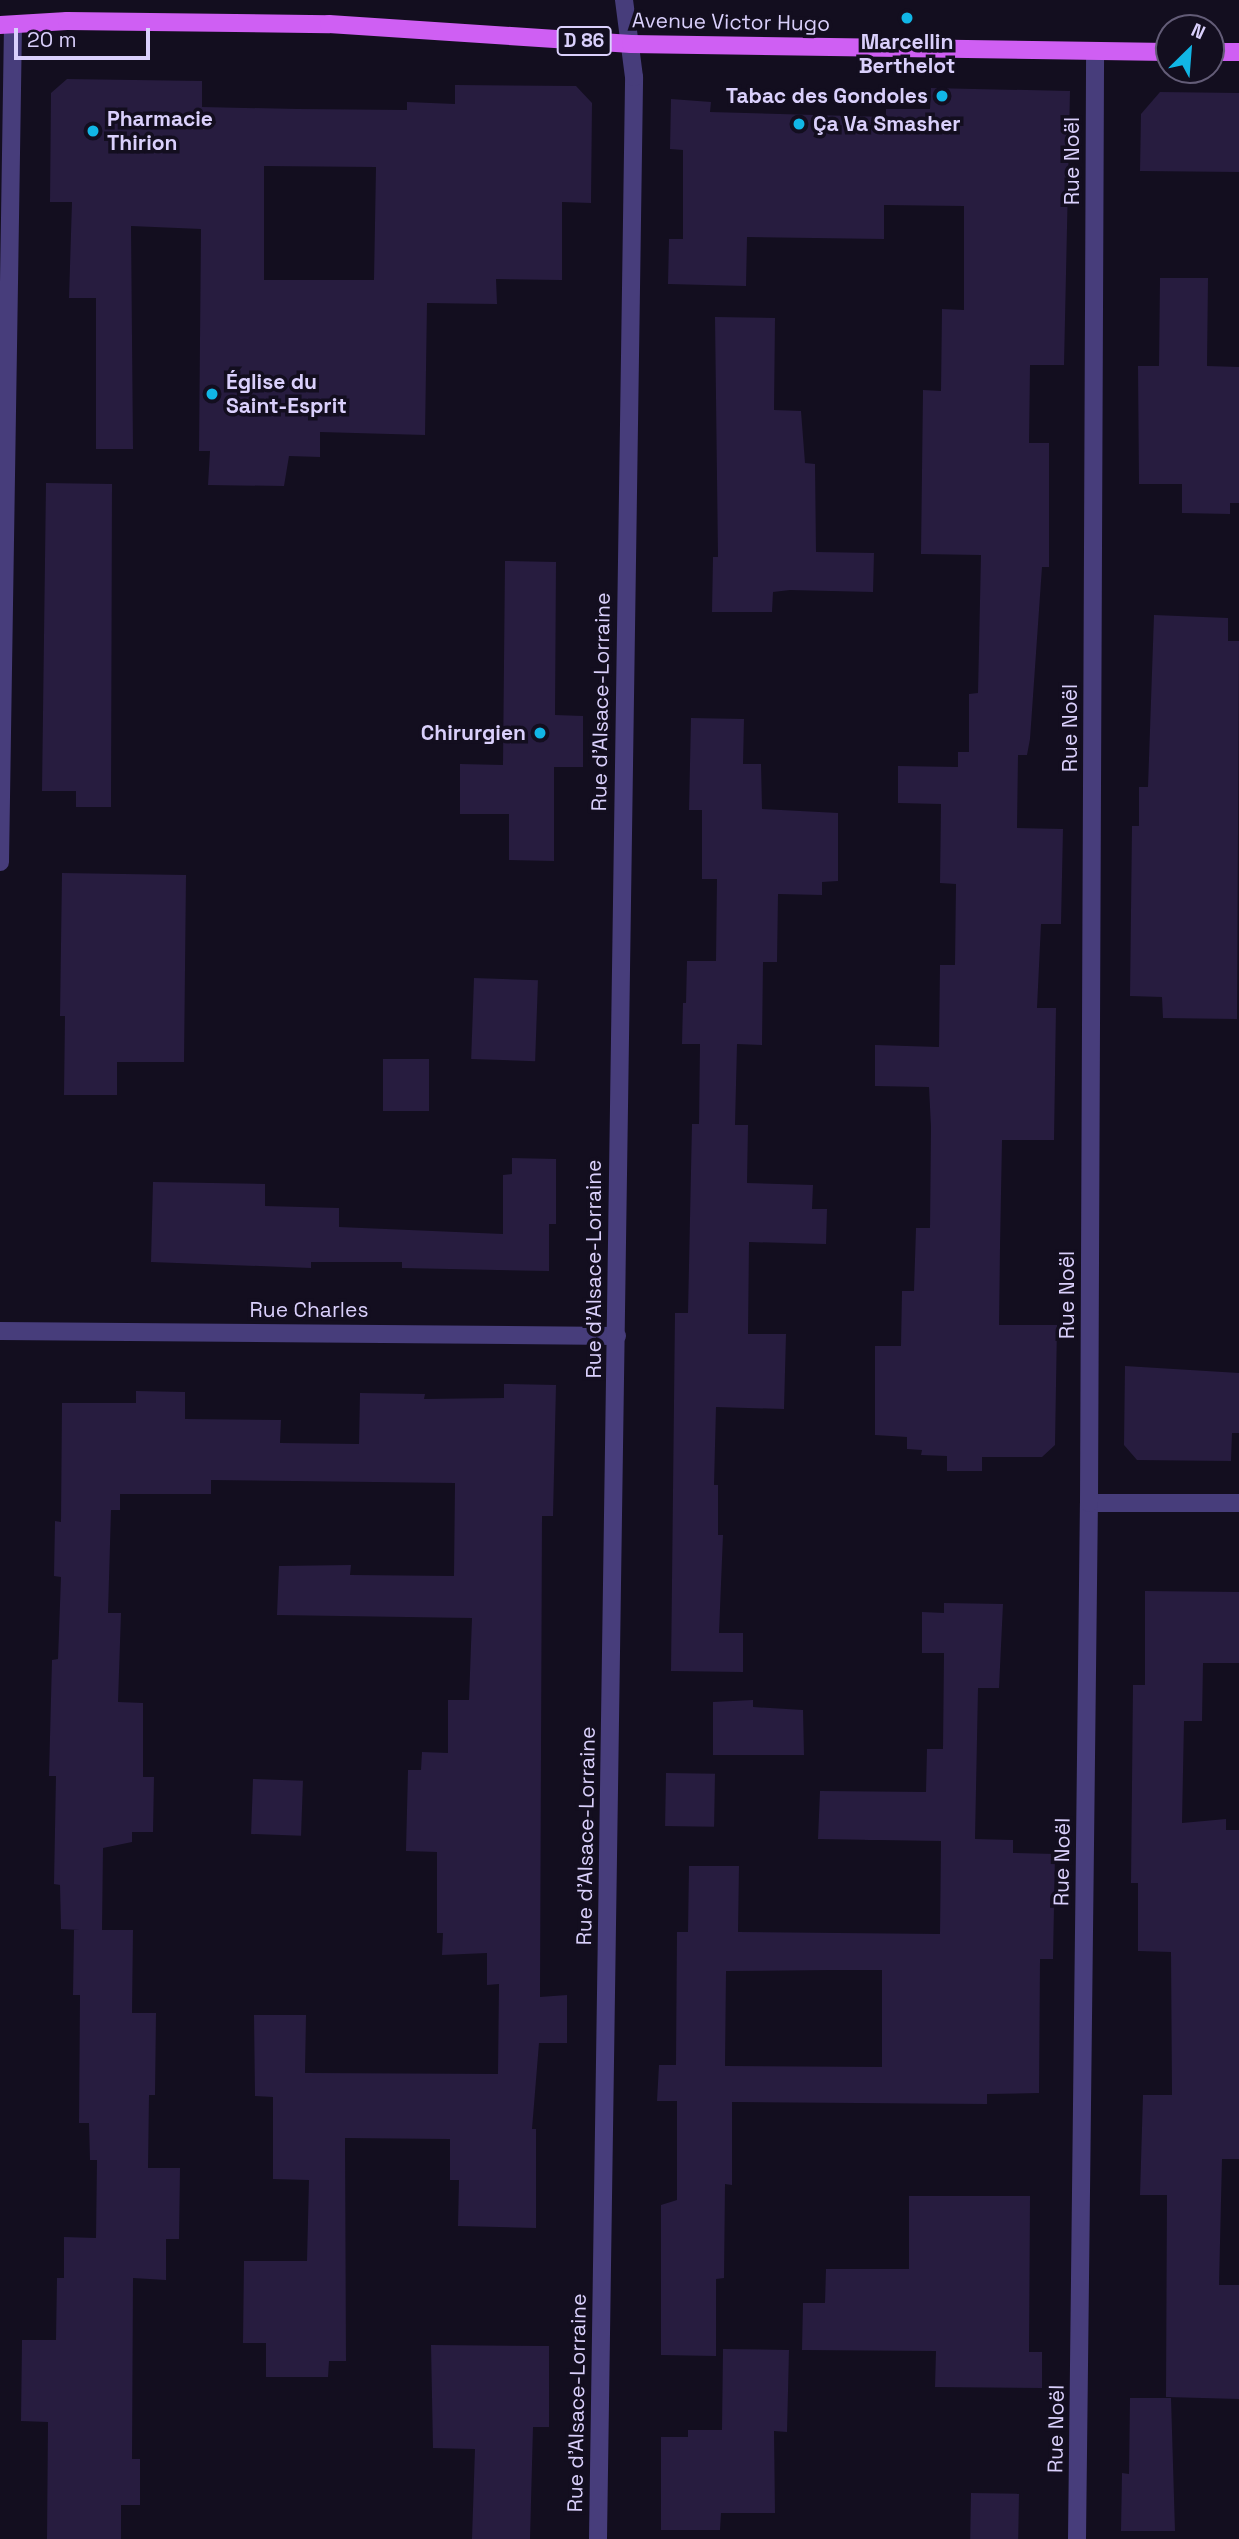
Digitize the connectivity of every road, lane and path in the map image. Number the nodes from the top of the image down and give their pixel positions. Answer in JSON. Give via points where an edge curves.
{"nodes":[{"id":1,"x":624,"y":0,"type":"edge"},
{"id":2,"x":6,"y":25,"type":"edge"},
{"id":3,"x":631,"y":44,"type":"junction"},
{"id":4,"x":1096,"y":51,"type":"junction"},
{"id":5,"x":1155,"y":52,"type":"edge"},
{"id":6,"x":0,"y":862,"type":"edge"},
{"id":7,"x":0,"y":1331,"type":"edge"},
{"id":8,"x":617,"y":1336,"type":"junction"},
{"id":9,"x":1089,"y":1503,"type":"junction"},
{"id":10,"x":1239,"y":1503,"type":"edge"},
{"id":11,"x":598,"y":2539,"type":"edge"},
{"id":12,"x":1077,"y":2539,"type":"edge"}],
"edges":[{"from":1,"to":3,"type":"street","name":"Rue d'Alsace-Lorraine"},
{"from":2,"to":3,"type":"main road","name":"Avenue Victor Hugo","number":"D 86","via":[[67,21],[329,24]]},
{"from":2,"to":6,"type":"street"},
{"from":3,"to":4,"type":"main road","name":"Avenue Victor Hugo","number":"D 86"},
{"from":3,"to":8,"type":"street","name":"Rue d'Alsace-Lorraine","via":[[635,77]]},
{"from":4,"to":5,"type":"main road","name":"Avenue Victor Hugo","number":"D 86"},
{"from":4,"to":9,"type":"street","name":"Rue Noël"},
{"from":7,"to":8,"type":"street","name":"Rue Charles"},
{"from":8,"to":11,"type":"street","name":"Rue d'Alsace-Lorraine"},
{"from":9,"to":10,"type":"street"},
{"from":9,"to":12,"type":"street","name":"Rue Noël"}]}
